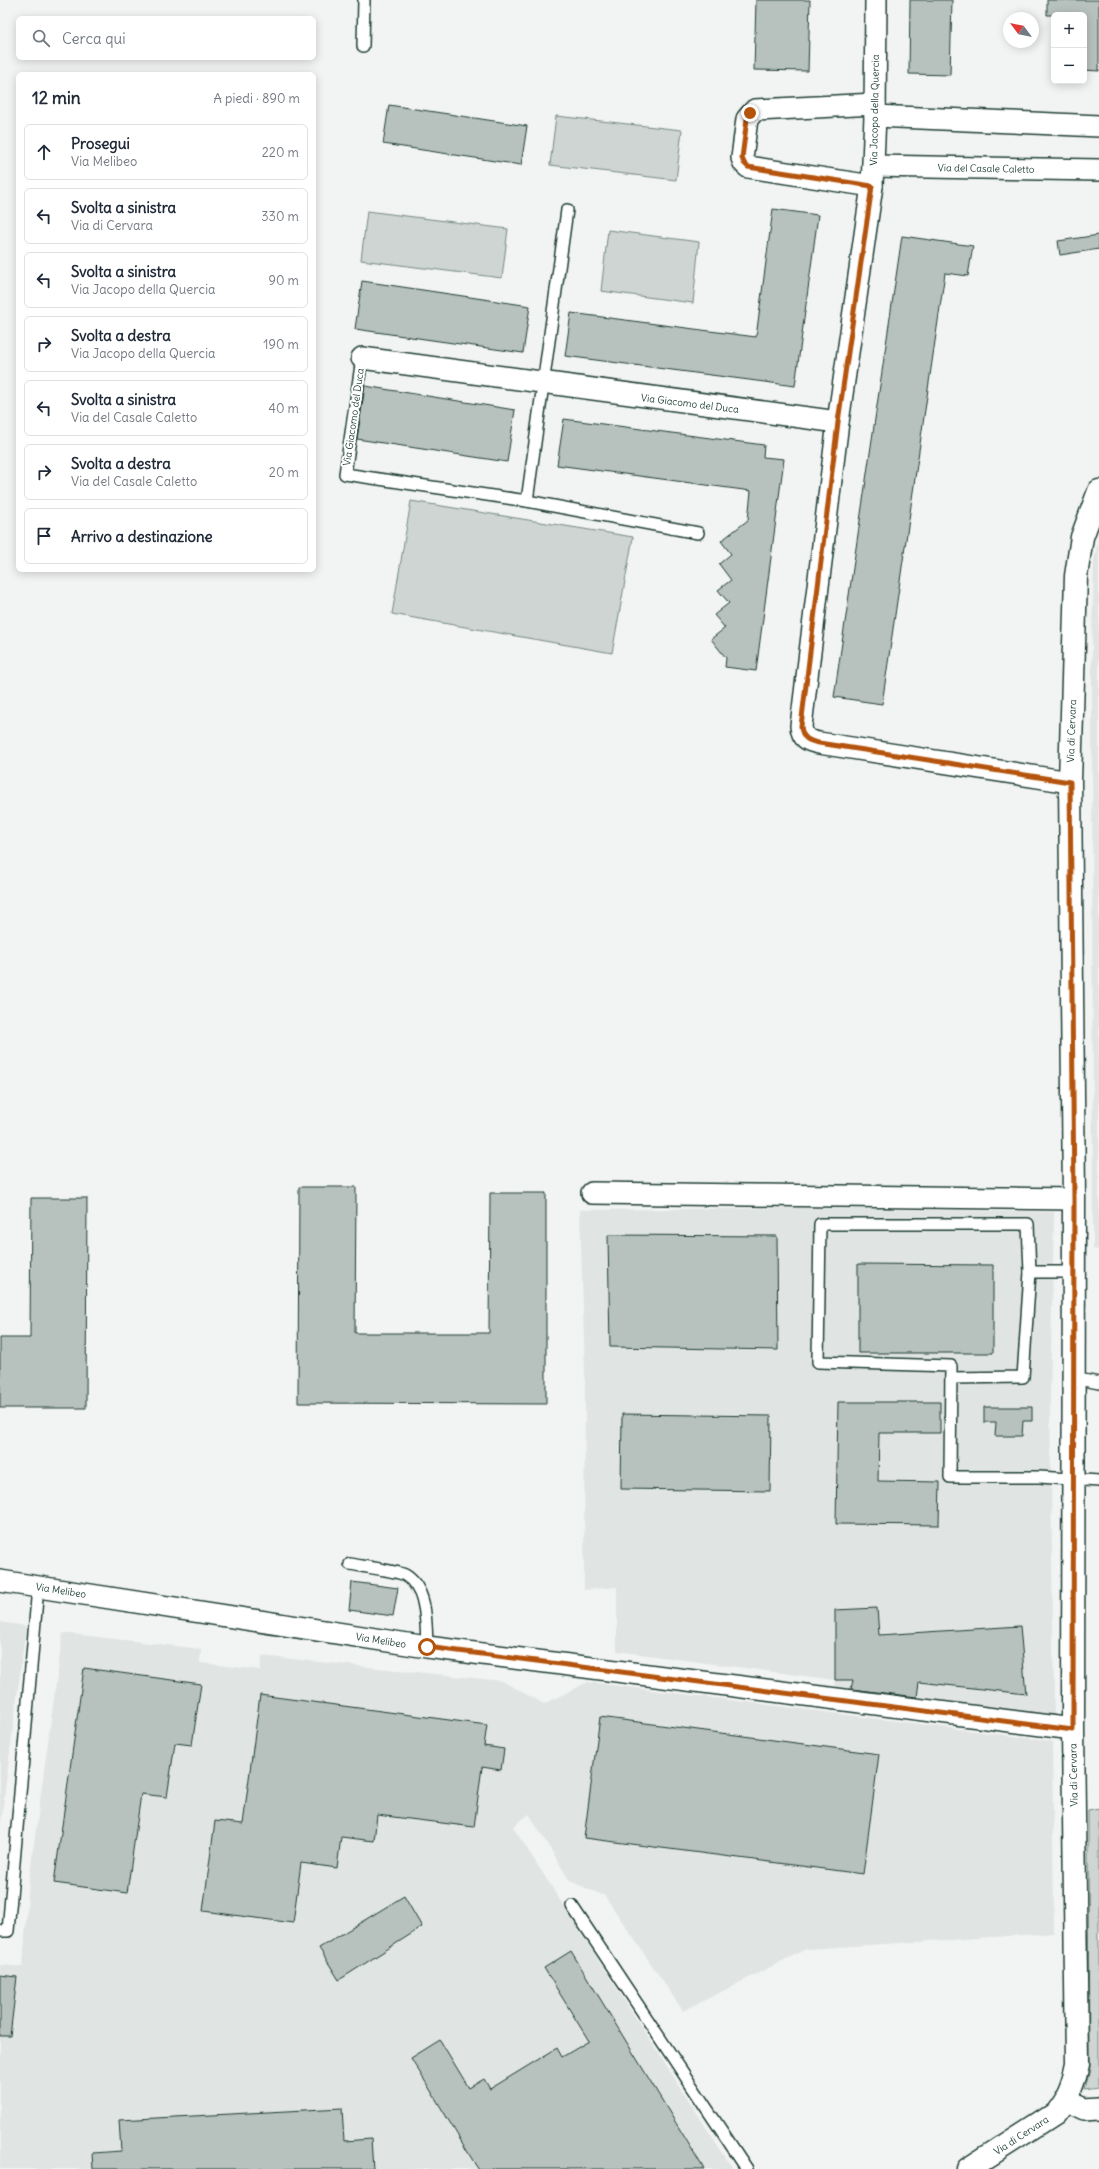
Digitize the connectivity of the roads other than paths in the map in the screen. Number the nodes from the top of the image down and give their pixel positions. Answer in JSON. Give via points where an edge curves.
{"nodes":[{"id":1,"x":364,"y":0,"type":"edge"},
{"id":2,"x":876,"y":0,"type":"edge"},
{"id":3,"x":363,"y":46,"type":"dead end"},
{"id":4,"x":875,"y":110,"type":"junction"},
{"id":5,"x":1099,"y":126,"type":"edge"},
{"id":6,"x":1099,"y":170,"type":"edge"},
{"id":7,"x":872,"y":176,"type":"junction"},
{"id":8,"x":567,"y":210,"type":"dead end"},
{"id":9,"x":362,"y":358,"type":"joint"},
{"id":10,"x":543,"y":384,"type":"junction"},
{"id":11,"x":838,"y":422,"type":"junction"},
{"id":12,"x":1099,"y":491,"type":"edge"},
{"id":13,"x":527,"y":500,"type":"junction"},
{"id":14,"x":698,"y":533,"type":"dead end"},
{"id":15,"x":1070,"y":782,"type":"junction"},
{"id":16,"x":592,"y":1194,"type":"dead end"},
{"id":17,"x":1074,"y":1199,"type":"junction"},
{"id":18,"x":1030,"y":1272,"type":"junction"},
{"id":19,"x":1074,"y":1272,"type":"junction"},
{"id":20,"x":951,"y":1378,"type":"junction"},
{"id":21,"x":1073,"y":1378,"type":"junction"},
{"id":22,"x":1099,"y":1383,"type":"edge"},
{"id":23,"x":1073,"y":1479,"type":"junction"},
{"id":24,"x":1099,"y":1482,"type":"edge"},
{"id":25,"x":350,"y":1564,"type":"dead end"},
{"id":26,"x":0,"y":1581,"type":"edge"},
{"id":27,"x":38,"y":1587,"type":"junction"},
{"id":28,"x":427,"y":1647,"type":"junction"},
{"id":29,"x":1073,"y":1730,"type":"junction"},
{"id":30,"x":572,"y":1906,"type":"dead end"},
{"id":31,"x":0,"y":1931,"type":"edge"},
{"id":32,"x":1065,"y":2100,"type":"junction"},
{"id":33,"x":1099,"y":2108,"type":"edge"},
{"id":34,"x":747,"y":2169,"type":"edge"},
{"id":35,"x":968,"y":2169,"type":"edge"}],
"edges":[{"from":1,"to":3,"type":"lane"},
{"from":2,"to":4,"type":"street","name":"Via Jacopo della Quercia"},
{"from":4,"to":5,"type":"street","name":"Via del Casale Caletto"},
{"from":4,"to":7,"type":"street","name":"Via Jacopo della Quercia"},
{"from":4,"to":7,"type":"street","name":"Via del Casale Caletto","via":[[755,110],[747,119],[742,158],[748,167]]},
{"from":6,"to":7,"type":"street","name":"Via del Casale Caletto"},
{"from":7,"to":11,"type":"street","name":"Via Jacopo della Quercia"},
{"from":8,"to":10,"type":"lane"},
{"from":9,"to":10,"type":"street","name":"Via Giacomo del Duca"},
{"from":9,"to":13,"type":"lane","name":"Via Giacomo del Duca","via":[[345,474]]},
{"from":10,"to":11,"type":"street","name":"Via Giacomo del Duca"},
{"from":10,"to":13,"type":"lane"},
{"from":11,"to":15,"type":"street","name":"Via Jacopo della Quercia","via":[[802,734],[805,738],[819,743]]},
{"from":12,"to":15,"type":"street","name":"Via di Cervara","via":[[1082,537],[1076,576]]},
{"from":13,"to":14,"type":"lane","name":"Via Giacomo del Duca"},
{"from":15,"to":17,"type":"street","name":"Via di Cervara"},
{"from":16,"to":17,"type":"street"},
{"from":17,"to":19,"type":"street","name":"Via di Cervara"},
{"from":18,"to":19,"type":"lane"},
{"from":18,"to":20,"type":"lane","via":[[1022,1378]]},
{"from":18,"to":20,"type":"lane","via":[[1028,1224],[820,1224],[818,1362],[951,1366]]},
{"from":19,"to":21,"type":"street","name":"Via di Cervara"},
{"from":20,"to":23,"type":"lane","via":[[950,1477]]},
{"from":21,"to":22,"type":"lane"},
{"from":21,"to":23,"type":"street","name":"Via di Cervara"},
{"from":23,"to":24,"type":"lane"},
{"from":23,"to":29,"type":"street","name":"Via di Cervara"},
{"from":25,"to":28,"type":"lane","via":[[405,1575],[418,1589],[426,1614]]},
{"from":26,"to":27,"type":"street","name":"Via Melibeo"},
{"from":27,"to":28,"type":"street","name":"Via Melibeo"},
{"from":27,"to":31,"type":"lane","via":[[8,1931]]},
{"from":28,"to":29,"type":"street","name":"Via Melibeo"},
{"from":29,"to":32,"type":"street","name":"Via di Cervara","via":[[1077,2064],[1072,2087]]},
{"from":30,"to":34,"type":"lane"},
{"from":32,"to":33,"type":"street","via":[[1084,2109]]},
{"from":32,"to":35,"type":"street","name":"Via di Cervara","via":[[1055,2113]]}]}
